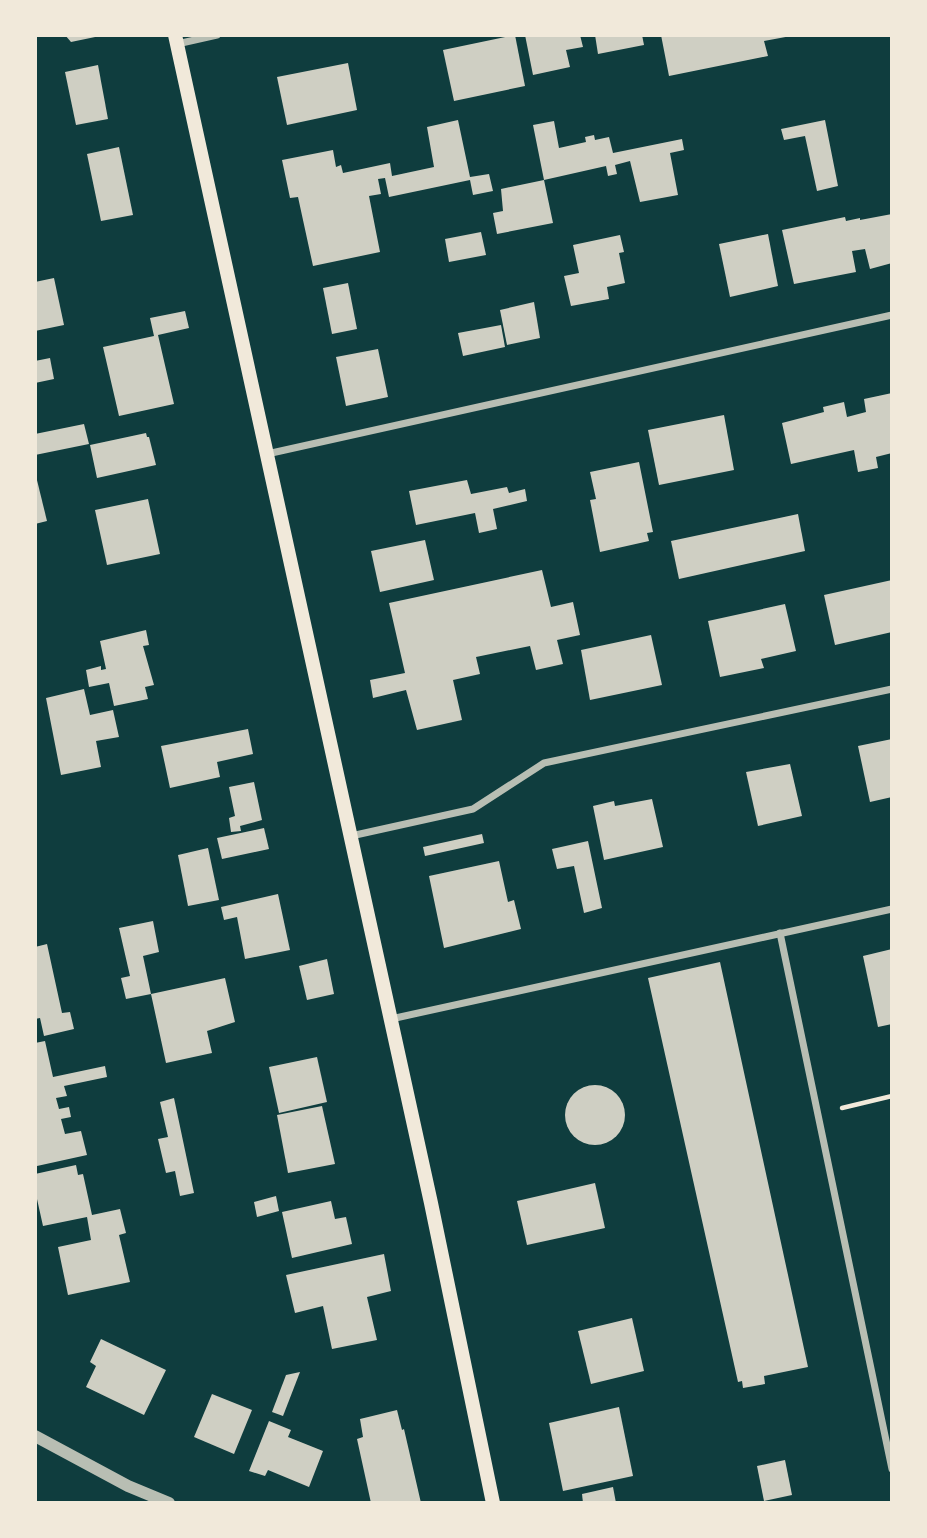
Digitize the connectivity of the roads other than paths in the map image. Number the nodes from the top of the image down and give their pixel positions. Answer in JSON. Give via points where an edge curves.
{"nodes":[{"id":1,"x":217,"y":35,"type":"edge"},
{"id":2,"x":176,"y":40,"type":"edge"},
{"id":3,"x":892,"y":315,"type":"edge"},
{"id":4,"x":267,"y":454,"type":"junction"},
{"id":5,"x":892,"y":690,"type":"edge"},
{"id":6,"x":351,"y":836,"type":"junction"},
{"id":7,"x":892,"y":909,"type":"edge"},
{"id":8,"x":780,"y":933,"type":"junction"},
{"id":9,"x":391,"y":1019,"type":"junction"},
{"id":10,"x":35,"y":1436,"type":"edge"},
{"id":11,"x":892,"y":1469,"type":"edge"},
{"id":12,"x":169,"y":1503,"type":"edge"},
{"id":13,"x":493,"y":1503,"type":"edge"}],
"edges":[{"from":1,"to":2,"type":"street"},
{"from":2,"to":4,"type":"main road"},
{"from":3,"to":4,"type":"street"},
{"from":4,"to":6,"type":"main road"},
{"from":5,"to":6,"type":"street","via":[[544,763],[473,808]]},
{"from":6,"to":9,"type":"main road"},
{"from":7,"to":8,"type":"street"},
{"from":8,"to":9,"type":"street"},
{"from":8,"to":11,"type":"street"},
{"from":9,"to":13,"type":"main road"},
{"from":10,"to":12,"type":"street"}]}
